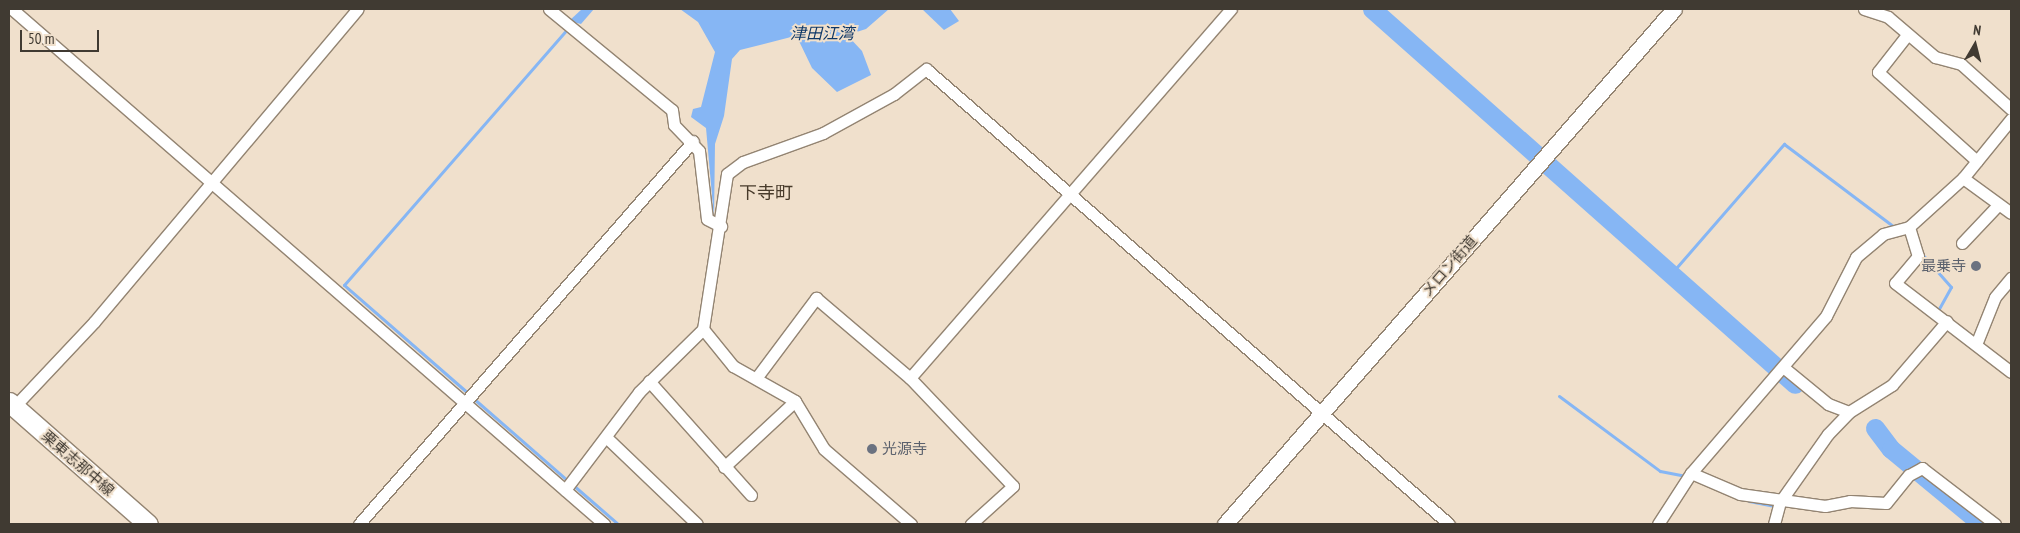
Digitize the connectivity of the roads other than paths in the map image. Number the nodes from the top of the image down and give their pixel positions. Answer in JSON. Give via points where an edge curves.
{"nodes":[{"id":1,"x":12,"y":9,"type":"edge"},
{"id":2,"x":358,"y":9,"type":"edge"},
{"id":3,"x":549,"y":9,"type":"edge"},
{"id":4,"x":1231,"y":9,"type":"edge"},
{"id":5,"x":1674,"y":9,"type":"edge"},
{"id":6,"x":1864,"y":9,"type":"edge"},
{"id":7,"x":1907,"y":35,"type":"junction"},
{"id":8,"x":2011,"y":109,"type":"edge"},
{"id":9,"x":2011,"y":119,"type":"edge"},
{"id":10,"x":693,"y":141,"type":"junction"},
{"id":11,"x":1977,"y":161,"type":"junction"},
{"id":12,"x":1963,"y":178,"type":"junction"},
{"id":13,"x":210,"y":182,"type":"junction"},
{"id":14,"x":1071,"y":193,"type":"junction"},
{"id":15,"x":1996,"y":206,"type":"junction"},
{"id":16,"x":2011,"y":213,"type":"edge"},
{"id":17,"x":721,"y":226,"type":"junction"},
{"id":18,"x":1909,"y":227,"type":"junction"},
{"id":19,"x":1962,"y":243,"type":"dead end"},
{"id":20,"x":2011,"y":278,"type":"edge"},
{"id":21,"x":1947,"y":322,"type":"junction"},
{"id":22,"x":703,"y":329,"type":"junction"},
{"id":23,"x":1977,"y":342,"type":"junction"},
{"id":24,"x":1781,"y":370,"type":"junction"},
{"id":25,"x":2011,"y":372,"type":"edge"},
{"id":26,"x":756,"y":377,"type":"junction"},
{"id":27,"x":910,"y":378,"type":"junction"},
{"id":28,"x":649,"y":381,"type":"junction"},
{"id":29,"x":470,"y":399,"type":"junction"},
{"id":30,"x":795,"y":400,"type":"junction"},
{"id":31,"x":10,"y":407,"type":"edge"},
{"id":32,"x":1849,"y":412,"type":"junction"},
{"id":33,"x":1322,"y":413,"type":"junction"},
{"id":34,"x":607,"y":438,"type":"junction"},
{"id":35,"x":724,"y":467,"type":"junction"},
{"id":36,"x":1691,"y":473,"type":"junction"},
{"id":37,"x":569,"y":485,"type":"junction"},
{"id":38,"x":751,"y":494,"type":"dead end"},
{"id":39,"x":1780,"y":502,"type":"junction"},
{"id":40,"x":148,"y":524,"type":"edge"},
{"id":41,"x":359,"y":524,"type":"edge"},
{"id":42,"x":604,"y":524,"type":"edge"},
{"id":43,"x":698,"y":524,"type":"edge"},
{"id":44,"x":911,"y":524,"type":"edge"},
{"id":45,"x":971,"y":524,"type":"edge"},
{"id":46,"x":1225,"y":524,"type":"edge"},
{"id":47,"x":1449,"y":524,"type":"edge"},
{"id":48,"x":1658,"y":524,"type":"edge"},
{"id":49,"x":1774,"y":524,"type":"edge"},
{"id":50,"x":1995,"y":524,"type":"edge"}],
"edges":[{"from":1,"to":13,"type":"street"},
{"from":2,"to":13,"type":"street"},
{"from":3,"to":10,"type":"street","via":[[672,110],[674,125]]},
{"from":4,"to":14,"type":"street"},
{"from":5,"to":33,"type":"street","name":"メロン街道"},
{"from":6,"to":7,"type":"street","via":[[1888,18]]},
{"from":7,"to":8,"type":"street","via":[[1935,57],[1961,64]]},
{"from":7,"to":11,"type":"street","via":[[1878,72]]},
{"from":9,"to":11,"type":"street"},
{"from":10,"to":17,"type":"street","via":[[700,159],[707,219]]},
{"from":10,"to":29,"type":"street"},
{"from":11,"to":12,"type":"street"},
{"from":12,"to":15,"type":"street"},
{"from":12,"to":18,"type":"street"},
{"from":13,"to":29,"type":"street"},
{"from":13,"to":31,"type":"street","via":[[94,322]]},
{"from":14,"to":17,"type":"street","via":[[926,69],[894,94],[824,133],[733,167],[727,174]]},
{"from":14,"to":27,"type":"street"},
{"from":14,"to":33,"type":"street"},
{"from":15,"to":16,"type":"street"},
{"from":15,"to":19,"type":"street"},
{"from":17,"to":22,"type":"street"},
{"from":18,"to":21,"type":"street","via":[[1918,256],[1895,283]]},
{"from":18,"to":24,"type":"street","via":[[1883,234],[1856,257],[1826,316]]},
{"from":20,"to":23,"type":"street","via":[[1995,297]]},
{"from":21,"to":23,"type":"street"},
{"from":21,"to":32,"type":"street","via":[[1892,386]]},
{"from":22,"to":26,"type":"street","via":[[733,366]]},
{"from":22,"to":28,"type":"street"},
{"from":23,"to":25,"type":"street"},
{"from":24,"to":32,"type":"street","via":[[1828,404]]},
{"from":24,"to":36,"type":"street"},
{"from":26,"to":27,"type":"street","via":[[816,298]]},
{"from":26,"to":30,"type":"street"},
{"from":27,"to":45,"type":"street","via":[[1014,486]]},
{"from":28,"to":34,"type":"street"},
{"from":28,"to":35,"type":"street","via":[[702,435]]},
{"from":29,"to":37,"type":"street"},
{"from":29,"to":41,"type":"street"},
{"from":30,"to":35,"type":"street"},
{"from":30,"to":44,"type":"street","via":[[824,449]]},
{"from":31,"to":40,"type":"main road","name":"栗東志那中線"},
{"from":32,"to":39,"type":"street","via":[[1828,434]]},
{"from":33,"to":46,"type":"street","name":"メロン街道"},
{"from":33,"to":47,"type":"street"},
{"from":34,"to":37,"type":"street"},
{"from":34,"to":43,"type":"street"},
{"from":35,"to":38,"type":"street"},
{"from":36,"to":39,"type":"street","via":[[1740,494]]},
{"from":36,"to":48,"type":"street"},
{"from":37,"to":42,"type":"street"},
{"from":39,"to":49,"type":"street"},
{"from":39,"to":50,"type":"street","via":[[1825,506],[1850,501],[1886,503],[1917,472],[1931,471]]}]}
